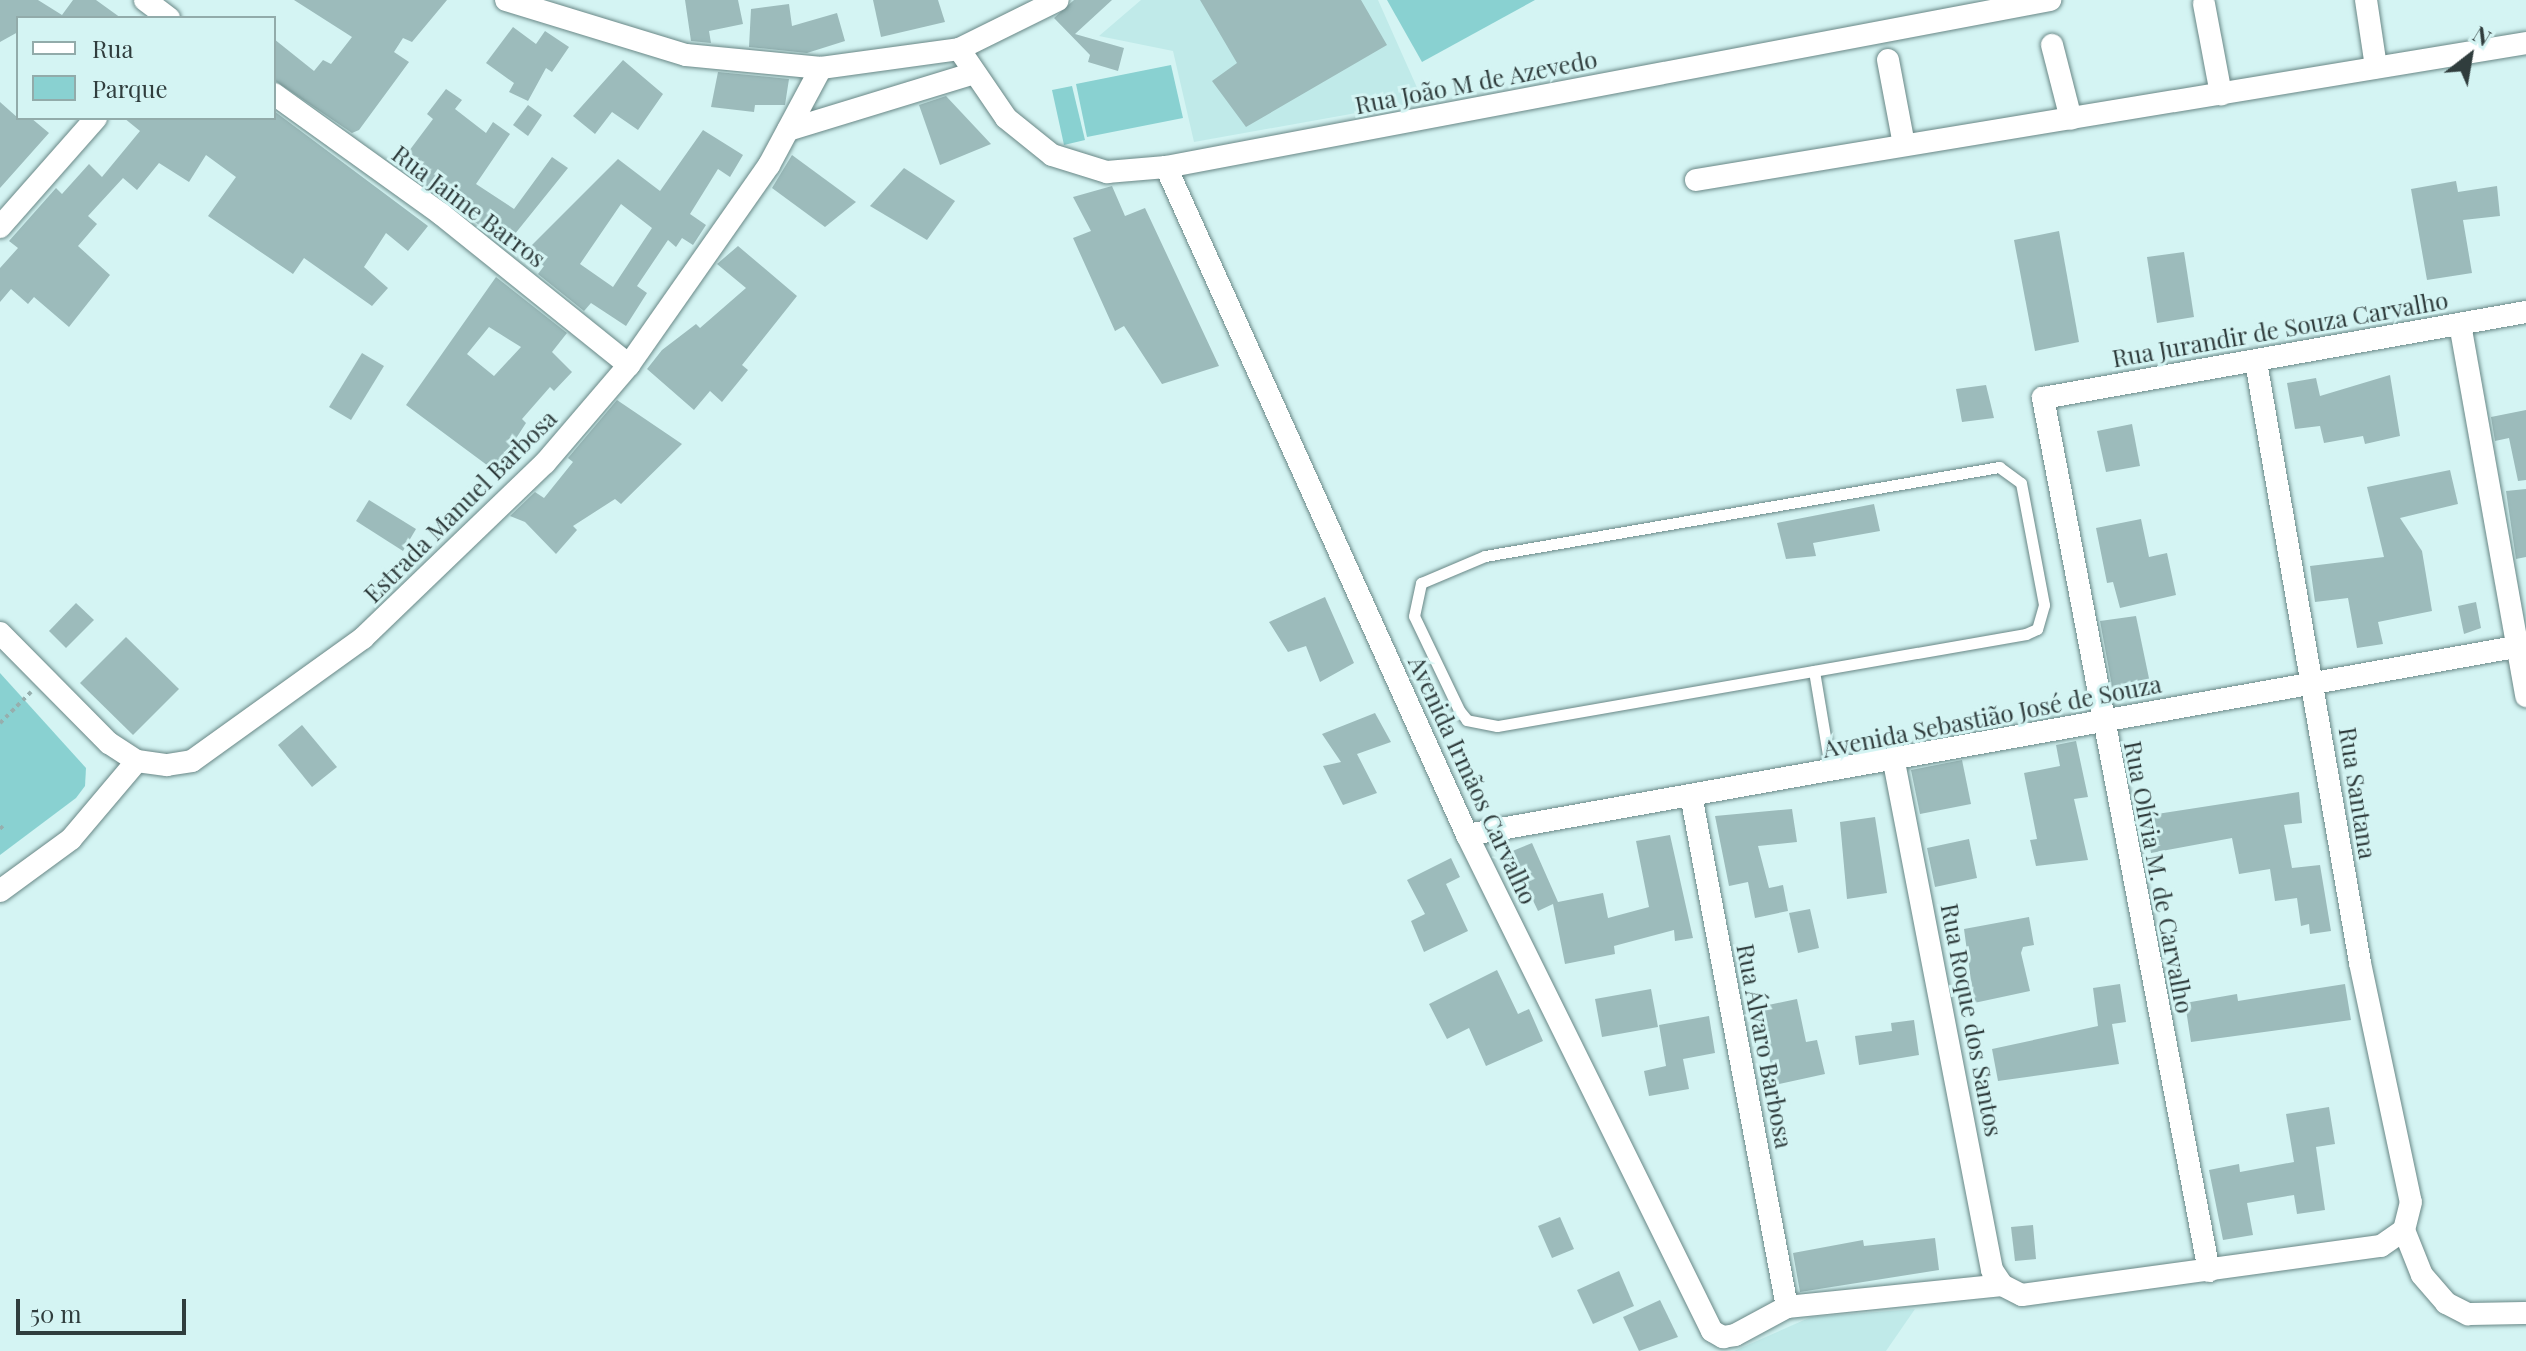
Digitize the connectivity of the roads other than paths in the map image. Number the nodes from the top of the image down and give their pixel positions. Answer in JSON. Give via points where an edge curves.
{"nodes":[{"id":1,"x":145,"y":0,"type":"edge"},
{"id":2,"x":506,"y":0,"type":"edge"},
{"id":3,"x":1058,"y":0,"type":"edge"},
{"id":4,"x":2050,"y":0,"type":"edge"},
{"id":5,"x":2366,"y":0,"type":"edge"},
{"id":6,"x":2204,"y":4,"type":"dead end"},
{"id":7,"x":1996,"y":5,"type":"edge"},
{"id":8,"x":166,"y":16,"type":"edge"},
{"id":9,"x":2526,"y":43,"type":"edge"},
{"id":10,"x":2052,"y":45,"type":"dead end"},
{"id":11,"x":959,"y":49,"type":"junction"},
{"id":12,"x":1888,"y":60,"type":"dead end"},
{"id":13,"x":2376,"y":67,"type":"junction"},
{"id":14,"x":821,"y":68,"type":"junction"},
{"id":15,"x":975,"y":73,"type":"junction"},
{"id":16,"x":2221,"y":94,"type":"junction"},
{"id":17,"x":276,"y":95,"type":"edge"},
{"id":18,"x":2071,"y":119,"type":"junction"},
{"id":19,"x":94,"y":120,"type":"edge"},
{"id":20,"x":788,"y":130,"type":"junction"},
{"id":21,"x":1904,"y":145,"type":"junction"},
{"id":22,"x":1166,"y":167,"type":"junction"},
{"id":23,"x":1696,"y":180,"type":"dead end"},
{"id":24,"x":0,"y":227,"type":"edge"},
{"id":25,"x":2526,"y":312,"type":"edge"},
{"id":26,"x":2460,"y":324,"type":"junction"},
{"id":27,"x":2256,"y":362,"type":"junction"},
{"id":28,"x":629,"y":365,"type":"junction"},
{"id":29,"x":2043,"y":398,"type":"joint"},
{"id":30,"x":0,"y":633,"type":"edge"},
{"id":31,"x":2522,"y":646,"type":"edge"},
{"id":32,"x":1814,"y":671,"type":"junction"},
{"id":33,"x":2314,"y":684,"type":"junction"},
{"id":34,"x":2526,"y":696,"type":"edge"},
{"id":35,"x":2104,"y":720,"type":"junction"},
{"id":36,"x":137,"y":761,"type":"junction"},
{"id":37,"x":1894,"y":762,"type":"junction"},
{"id":38,"x":1831,"y":773,"type":"junction"},
{"id":39,"x":1691,"y":795,"type":"junction"},
{"id":40,"x":1467,"y":835,"type":"junction"},
{"id":41,"x":0,"y":891,"type":"edge"},
{"id":42,"x":2404,"y":1230,"type":"junction"},
{"id":43,"x":2209,"y":1271,"type":"junction"},
{"id":44,"x":2002,"y":1285,"type":"junction"},
{"id":45,"x":1787,"y":1307,"type":"junction"},
{"id":46,"x":2526,"y":1313,"type":"edge"}],
"edges":[{"from":1,"to":8,"type":"street"},
{"from":2,"to":14,"type":"street","via":[[686,55]]},
{"from":3,"to":11,"type":"street"},
{"from":4,"to":7,"type":"street","name":"Rua João M de Azevedo"},
{"from":5,"to":13,"type":"street"},
{"from":6,"to":16,"type":"street"},
{"from":7,"to":22,"type":"street","name":"Rua João M de Azevedo"},
{"from":9,"to":13,"type":"street"},
{"from":10,"to":18,"type":"street"},
{"from":11,"to":14,"type":"street"},
{"from":11,"to":15,"type":"street","name":"Rua João M de Azevedo"},
{"from":12,"to":21,"type":"street"},
{"from":13,"to":16,"type":"street"},
{"from":14,"to":20,"type":"street","name":"Estrada Manuel Barbosa"},
{"from":15,"to":20,"type":"street"},
{"from":15,"to":22,"type":"street","name":"Rua João M de Azevedo","via":[[1006,118],[1052,155],[1107,172]]},
{"from":16,"to":18,"type":"street"},
{"from":17,"to":28,"type":"street","name":"Rua Jaime Barros","via":[[441,214]]},
{"from":18,"to":21,"type":"street"},
{"from":19,"to":24,"type":"street"},
{"from":20,"to":28,"type":"street","name":"Estrada Manuel Barbosa"},
{"from":21,"to":23,"type":"street"},
{"from":22,"to":40,"type":"street","name":"Avenida Irmãos Carvalho"},
{"from":25,"to":26,"type":"street","name":"Rua Jurandir de Souza Carvalho"},
{"from":26,"to":27,"type":"street","name":"Rua Jurandir de Souza Carvalho"},
{"from":26,"to":31,"type":"street"},
{"from":27,"to":29,"type":"street","name":"Rua Jurandir de Souza Carvalho"},
{"from":27,"to":33,"type":"street","name":"Rua Santana"},
{"from":28,"to":36,"type":"street","name":"Estrada Manuel Barbosa","via":[[545,463],[363,638],[192,761]]},
{"from":29,"to":35,"type":"street","name":"Rua Olívia M. de Carvalho"},
{"from":30,"to":36,"type":"street","via":[[109,743]]},
{"from":31,"to":33,"type":"street","name":"Avenida Sebastião José de Souza"},
{"from":31,"to":34,"type":"street"},
{"from":32,"to":32,"type":"lane","via":[[2037,629],[2044,605],[2021,483],[2013,473],[1999,467],[1485,556],[1430,576],[1413,604],[1459,710],[1477,725],[1497,726]]},
{"from":32,"to":38,"type":"lane"},
{"from":33,"to":35,"type":"street","name":"Avenida Sebastião José de Souza"},
{"from":33,"to":42,"type":"street","name":"Rua Santana","via":[[2360,963],[2411,1202]]},
{"from":35,"to":37,"type":"street","name":"Avenida Sebastião José de Souza"},
{"from":35,"to":43,"type":"street","name":"Rua Olívia M. de Carvalho"},
{"from":36,"to":41,"type":"street","via":[[71,839]]},
{"from":37,"to":38,"type":"street","name":"Avenida Sebastião José de Souza"},
{"from":37,"to":44,"type":"street","name":"Rua Roque dos Santos","via":[[1992,1270]]},
{"from":38,"to":39,"type":"street","name":"Avenida Sebastião José de Souza"},
{"from":39,"to":40,"type":"street","name":"Avenida Sebastião José de Souza"},
{"from":39,"to":45,"type":"street","name":"Rua Álvaro Barbosa"},
{"from":40,"to":45,"type":"street","name":"Avenida Irmãos Carvalho","via":[[1712,1331],[1723,1337],[1735,1335]]},
{"from":42,"to":43,"type":"street","via":[[2381,1246]]},
{"from":42,"to":46,"type":"street","via":[[2422,1275],[2446,1303],[2468,1314]]},
{"from":43,"to":44,"type":"street","via":[[2022,1295]]},
{"from":44,"to":45,"type":"street"}]}
